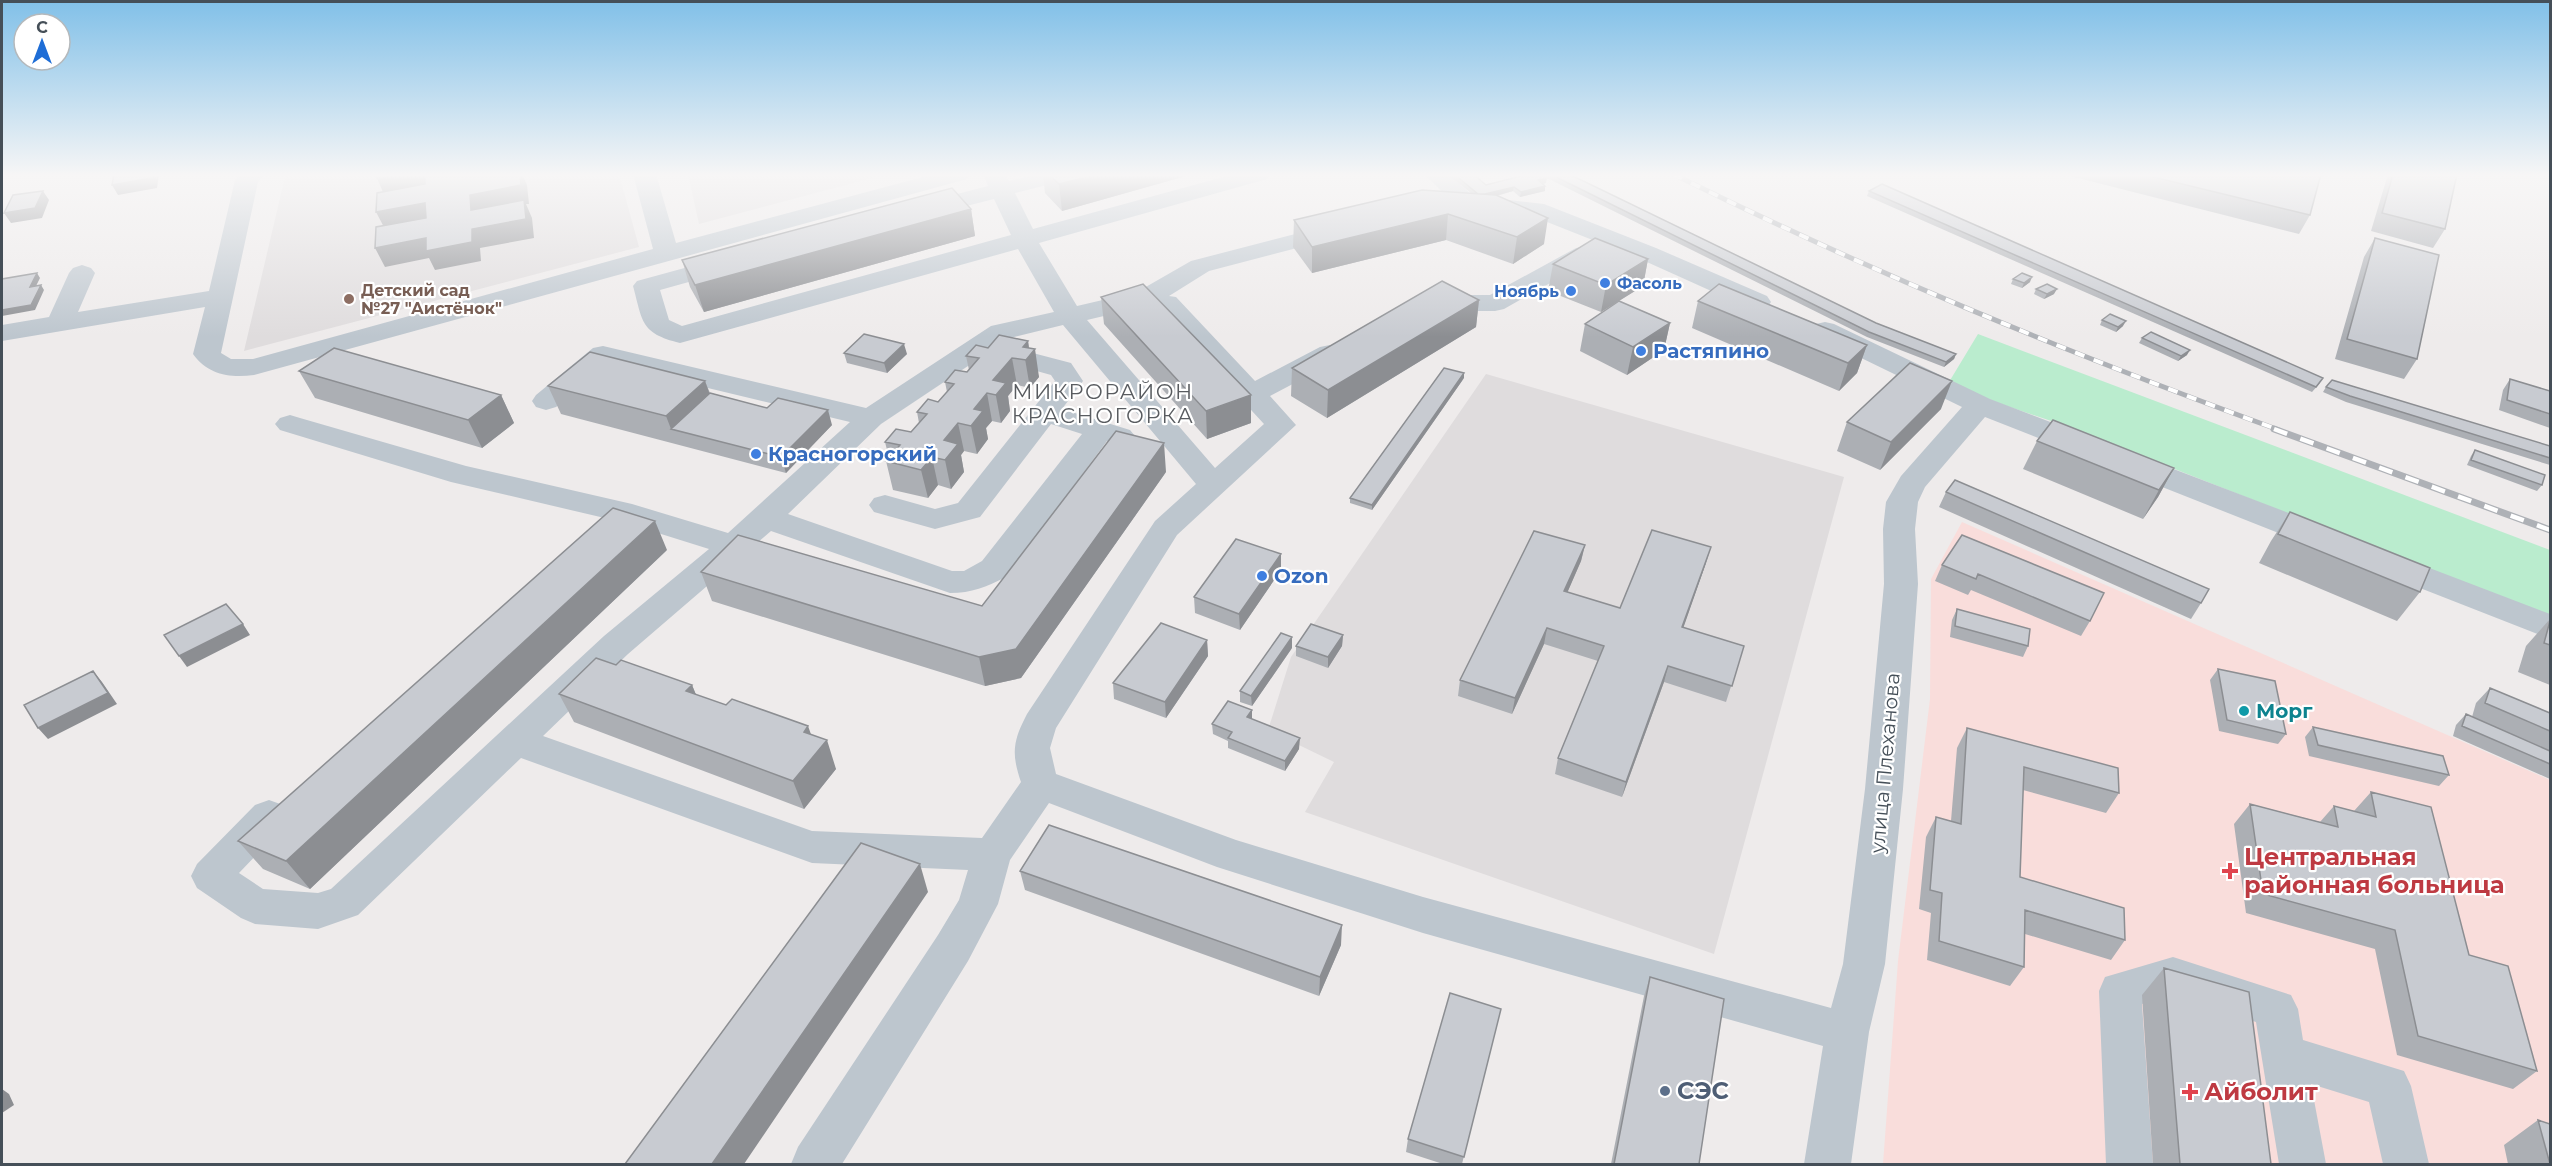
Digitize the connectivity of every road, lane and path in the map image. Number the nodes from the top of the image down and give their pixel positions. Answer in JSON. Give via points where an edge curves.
{"nodes":[{"id":1,"x":235,"y":228,"type":"edge"},
{"id":2,"x":660,"y":228,"type":"edge"},
{"id":3,"x":740,"y":228,"type":"edge"},
{"id":4,"x":1020,"y":228,"type":"edge"},
{"id":5,"x":1063,"y":228,"type":"edge"},
{"id":6,"x":1343,"y":228,"type":"edge"},
{"id":7,"x":1581,"y":228,"type":"edge"},
{"id":8,"x":1585,"y":228,"type":"edge"},
{"id":9,"x":1025,"y":239,"type":"junction"},
{"id":10,"x":667,"y":253,"type":"junction"},
{"id":11,"x":1586,"y":253,"type":"junction"},
{"id":12,"x":1647,"y":253,"type":"junction"},
{"id":13,"x":748,"y":258,"type":"edge"},
{"id":14,"x":82,"y":273,"type":"dead end"},
{"id":15,"x":218,"y":297,"type":"junction"},
{"id":16,"x":1146,"y":298,"type":"junction"},
{"id":17,"x":1414,"y":308,"type":"edge"},
{"id":18,"x":1070,"y":317,"type":"junction"},
{"id":19,"x":60,"y":323,"type":"junction"},
{"id":20,"x":2,"y":333,"type":"edge"},
{"id":21,"x":1353,"y":340,"type":"edge"},
{"id":22,"x":1029,"y":360,"type":"edge"},
{"id":23,"x":1252,"y":394,"type":"junction"},
{"id":24,"x":546,"y":401,"type":"edge"},
{"id":25,"x":1980,"y":405,"type":"junction"},
{"id":26,"x":1046,"y":413,"type":"junction"},
{"id":27,"x":871,"y":418,"type":"junction"},
{"id":28,"x":290,"y":424,"type":"dead end"},
{"id":29,"x":1100,"y":430,"type":"junction"},
{"id":30,"x":1188,"y":456,"type":"junction"},
{"id":31,"x":1214,"y":485,"type":"junction"},
{"id":32,"x":885,"y":505,"type":"dead end"},
{"id":33,"x":766,"y":518,"type":"junction"},
{"id":34,"x":732,"y":545,"type":"junction"},
{"id":35,"x":2550,"y":627,"type":"edge"},
{"id":36,"x":516,"y":741,"type":"junction"},
{"id":37,"x":1041,"y":784,"type":"junction"},
{"id":38,"x":269,"y":816,"type":"edge"},
{"id":39,"x":992,"y":855,"type":"junction"},
{"id":40,"x":1847,"y":1032,"type":"junction"},
{"id":41,"x":2284,"y":1055,"type":"junction"},
{"id":42,"x":815,"y":1164,"type":"edge"},
{"id":43,"x":1828,"y":1164,"type":"edge"},
{"id":44,"x":2129,"y":1164,"type":"edge"},
{"id":45,"x":2302,"y":1164,"type":"edge"},
{"id":46,"x":2406,"y":1164,"type":"edge"}],
"edges":[{"from":1,"to":15,"type":"street"},
{"from":2,"to":10,"type":"street"},
{"from":3,"to":10,"type":"street"},
{"from":4,"to":9,"type":"street"},
{"from":5,"to":9,"type":"street"},
{"from":6,"to":16,"type":"street","via":[[1200,266]]},
{"from":7,"to":11,"type":"street","via":[[1591,245]]},
{"from":8,"to":12,"type":"street"},
{"from":9,"to":13,"type":"street","via":[[680,335],[657,325],[646,286]]},
{"from":9,"to":18,"type":"street"},
{"from":10,"to":15,"type":"street","via":[[235,369],[215,364],[207,354]]},
{"from":11,"to":12,"type":"street"},
{"from":11,"to":17,"type":"street","via":[[1495,303],[1424,303]]},
{"from":12,"to":25,"type":"street","via":[[1834,333]]},
{"from":14,"to":19,"type":"street"},
{"from":15,"to":19,"type":"street"},
{"from":16,"to":18,"type":"street"},
{"from":16,"to":23,"type":"street","via":[[1167,303]]},
{"from":18,"to":27,"type":"street","via":[[1001,332]]},
{"from":18,"to":30,"type":"street"},
{"from":19,"to":20,"type":"street"},
{"from":21,"to":23,"type":"street"},
{"from":22,"to":26,"type":"street","via":[[1061,369],[1069,381]]},
{"from":23,"to":31,"type":"street","via":[[1281,424]]},
{"from":24,"to":27,"type":"street","via":[[603,354]]},
{"from":25,"to":35,"type":"street"},
{"from":25,"to":40,"type":"street","name":"улица Плеханова","via":[[1912,483],[1902,502],[1901,584],[1881,812],[1864,964]]},
{"from":26,"to":29,"type":"street"},
{"from":26,"to":32,"type":"street","via":[[969,510],[935,519]]},
{"from":27,"to":33,"type":"street"},
{"from":28,"to":34,"type":"street","via":[[462,476],[632,514]]},
{"from":29,"to":30,"type":"street"},
{"from":29,"to":33,"type":"street","via":[[994,569],[969,582],[950,582]]},
{"from":30,"to":31,"type":"street"},
{"from":31,"to":37,"type":"street","via":[[1166,528],[1040,724],[1031,742],[1030,758]]},
{"from":33,"to":34,"type":"street"},
{"from":34,"to":36,"type":"street","via":[[616,645]]},
{"from":36,"to":38,"type":"street","via":[[344,903],[318,911],[255,906],[212,876]]},
{"from":36,"to":39,"type":"street","via":[[812,847]]},
{"from":37,"to":39,"type":"street"},
{"from":37,"to":40,"type":"street","via":[[1231,855],[1412,911]]},
{"from":39,"to":42,"type":"street","via":[[978,904],[953,948]]},
{"from":40,"to":43,"type":"street","name":"улица Плеханова"},
{"from":41,"to":44,"type":"street","via":[[2276,1010],[2173,976],[2120,990]]},
{"from":41,"to":45,"type":"street"},
{"from":41,"to":46,"type":"street","via":[[2388,1086]]}]}
